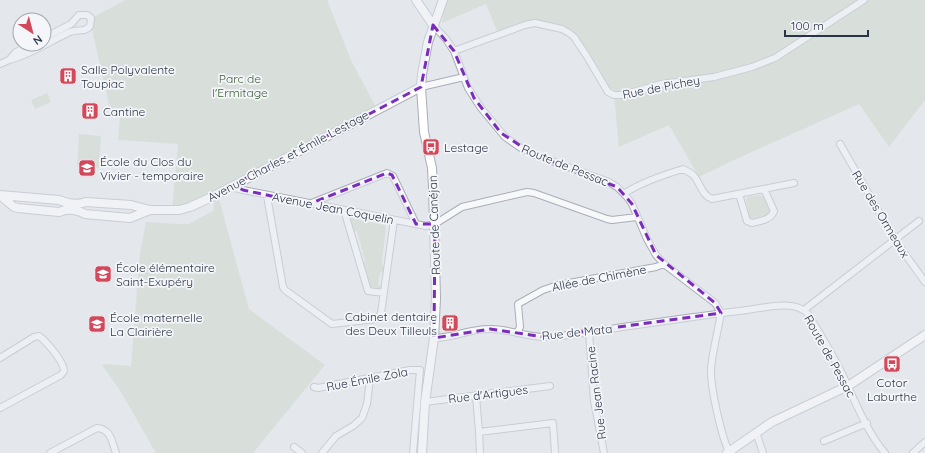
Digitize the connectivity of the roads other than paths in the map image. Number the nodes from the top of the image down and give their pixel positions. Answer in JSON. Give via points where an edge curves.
{"nodes":[{"id":1,"x":416,"y":0,"type":"edge"},
{"id":2,"x":443,"y":0,"type":"edge"},
{"id":3,"x":864,"y":0,"type":"edge"},
{"id":4,"x":433,"y":25,"type":"junction"},
{"id":5,"x":52,"y":34,"type":"edge"},
{"id":6,"x":52,"y":41,"type":"edge"},
{"id":7,"x":454,"y":51,"type":"junction"},
{"id":8,"x":16,"y":52,"type":"edge"},
{"id":9,"x":29,"y":52,"type":"edge"},
{"id":10,"x":9,"y":60,"type":"junction"},
{"id":11,"x":0,"y":64,"type":"edge"},
{"id":12,"x":464,"y":78,"type":"junction"},
{"id":13,"x":421,"y":87,"type":"junction"},
{"id":14,"x":840,"y":144,"type":"dead end"},
{"id":15,"x":794,"y":183,"type":"dead end"},
{"id":16,"x":234,"y":185,"type":"junction"},
{"id":17,"x":764,"y":189,"type":"junction"},
{"id":18,"x":624,"y":194,"type":"junction"},
{"id":19,"x":739,"y":194,"type":"junction"},
{"id":20,"x":0,"y":196,"type":"edge"},
{"id":21,"x":268,"y":196,"type":"junction"},
{"id":22,"x":11,"y":200,"type":"junction"},
{"id":23,"x":308,"y":204,"type":"junction"},
{"id":24,"x":344,"y":210,"type":"junction"},
{"id":25,"x":138,"y":212,"type":"junction"},
{"id":26,"x":637,"y":217,"type":"junction"},
{"id":27,"x":394,"y":220,"type":"junction"},
{"id":28,"x":919,"y":221,"type":"dead end"},
{"id":29,"x":416,"y":224,"type":"junction"},
{"id":30,"x":435,"y":224,"type":"junction"},
{"id":31,"x":895,"y":240,"type":"junction"},
{"id":32,"x":664,"y":264,"type":"junction"},
{"id":33,"x":925,"y":282,"type":"edge"},
{"id":34,"x":384,"y":292,"type":"junction"},
{"id":35,"x":804,"y":310,"type":"junction"},
{"id":36,"x":721,"y":313,"type":"junction"},
{"id":37,"x":589,"y":332,"type":"junction"},
{"id":38,"x":517,"y":333,"type":"junction"},
{"id":39,"x":925,"y":335,"type":"edge"},
{"id":40,"x":434,"y":338,"type":"junction"},
{"id":41,"x":0,"y":358,"type":"edge"},
{"id":42,"x":370,"y":379,"type":"junction"},
{"id":43,"x":550,"y":386,"type":"dead end"},
{"id":44,"x":848,"y":386,"type":"junction"},
{"id":45,"x":314,"y":387,"type":"dead end"},
{"id":46,"x":476,"y":396,"type":"junction"},
{"id":47,"x":425,"y":402,"type":"junction"},
{"id":48,"x":0,"y":408,"type":"edge"},
{"id":49,"x":867,"y":423,"type":"junction"},
{"id":50,"x":479,"y":432,"type":"junction"},
{"id":51,"x":756,"y":432,"type":"junction"},
{"id":52,"x":824,"y":441,"type":"dead end"},
{"id":53,"x":925,"y":442,"type":"edge"},
{"id":54,"x":294,"y":447,"type":"dead end"},
{"id":55,"x":728,"y":452,"type":"edge"},
{"id":56,"x":50,"y":453,"type":"edge"},
{"id":57,"x":116,"y":453,"type":"edge"},
{"id":58,"x":302,"y":453,"type":"edge"},
{"id":59,"x":322,"y":453,"type":"edge"},
{"id":60,"x":413,"y":453,"type":"edge"},
{"id":61,"x":422,"y":453,"type":"edge"},
{"id":62,"x":480,"y":453,"type":"edge"},
{"id":63,"x":555,"y":453,"type":"edge"},
{"id":64,"x":604,"y":453,"type":"edge"},
{"id":65,"x":763,"y":453,"type":"edge"},
{"id":66,"x":885,"y":453,"type":"edge"},
{"id":67,"x":914,"y":453,"type":"edge"}],
"edges":[{"from":1,"to":4,"type":"street","name":"Route de Pessac"},
{"from":2,"to":4,"type":"street","name":"Route de Canéjan"},
{"from":3,"to":7,"type":"street","name":"Rue de Pichey","via":[[775,58],[732,73],[661,84],[623,95],[608,92],[574,37],[562,29],[544,24],[525,25]]},
{"from":4,"to":7,"type":"street","name":"Route de Pessac"},
{"from":4,"to":13,"type":"street","name":"Route de Canéjan","via":[[426,49]]},
{"from":5,"to":6,"type":"street","via":[[71,24],[79,15],[91,18],[90,26],[86,30],[75,30]]},
{"from":7,"to":12,"type":"street","name":"Route de Pessac"},
{"from":8,"to":10,"type":"street"},
{"from":9,"to":10,"type":"street"},
{"from":10,"to":11,"type":"street"},
{"from":12,"to":13,"type":"street"},
{"from":12,"to":18,"type":"street","name":"Route de Pessac","via":[[481,108],[501,133],[511,141],[533,154],[609,182]]},
{"from":13,"to":16,"type":"street","name":"Avenue Charles et Émile Lestage"},
{"from":13,"to":30,"type":"street","name":"Route de Canéjan","via":[[424,132],[432,168]]},
{"from":14,"to":31,"type":"street","name":"Rue des Ormeaux"},
{"from":15,"to":17,"type":"street"},
{"from":16,"to":21,"type":"street","name":"Avenue Jean Coquelin","via":[[239,189]]},
{"from":16,"to":25,"type":"street","name":"Avenue Charles et Émile Lestage","via":[[190,207]]},
{"from":17,"to":19,"type":"street"},
{"from":17,"to":19,"type":"street","via":[[773,213],[771,217],[752,223],[747,220]]},
{"from":18,"to":19,"type":"street","via":[[658,177],[683,169],[692,174],[708,198]]},
{"from":18,"to":26,"type":"street","name":"Route de Pessac","via":[[632,204]]},
{"from":20,"to":22,"type":"street","name":"Avenue Charles et Émile Lestage"},
{"from":21,"to":23,"type":"street","name":"Avenue Jean Coquelin"},
{"from":21,"to":34,"type":"street","via":[[285,290],[332,324],[376,319],[381,313]]},
{"from":22,"to":25,"type":"street","via":[[131,205]]},
{"from":22,"to":25,"type":"street","name":"Avenue Charles et Émile Lestage","via":[[14,208],[59,212],[65,209],[85,214],[130,218]]},
{"from":23,"to":24,"type":"street","name":"Avenue Jean Coquelin"},
{"from":23,"to":29,"type":"street","via":[[387,173],[393,176]]},
{"from":24,"to":27,"type":"street","name":"Avenue Jean Coquelin"},
{"from":24,"to":34,"type":"street","via":[[368,290]]},
{"from":26,"to":30,"type":"street","via":[[607,219],[526,192],[462,207]]},
{"from":26,"to":32,"type":"street","name":"Route de Pessac","via":[[647,239]]},
{"from":27,"to":29,"type":"street","name":"Avenue Jean Coquelin"},
{"from":27,"to":34,"type":"street"},
{"from":28,"to":31,"type":"street"},
{"from":29,"to":30,"type":"street","name":"Avenue Jean Coquelin"},
{"from":30,"to":40,"type":"street","name":"Route de Canéjan"},
{"from":31,"to":33,"type":"street","name":"Rue des Ormeaux"},
{"from":31,"to":35,"type":"street"},
{"from":32,"to":36,"type":"street","name":"Route de Pessac","via":[[715,303]]},
{"from":32,"to":38,"type":"street","name":"Allée de Chimène","via":[[543,290],[518,304],[520,327]]},
{"from":35,"to":36,"type":"street","name":"Route de Pessac","via":[[786,306]]},
{"from":35,"to":44,"type":"street","name":"Route de Pessac"},
{"from":36,"to":37,"type":"street","name":"Rue de Mata"},
{"from":36,"to":55,"type":"street","via":[[711,368]]},
{"from":37,"to":38,"type":"street","name":"Rue de Mata","via":[[545,336]]},
{"from":37,"to":64,"type":"street","name":"Rue Jean Racine","via":[[594,401]]},
{"from":38,"to":40,"type":"street","name":"Rue de Mata","via":[[484,329]]},
{"from":39,"to":44,"type":"street"},
{"from":40,"to":47,"type":"street","name":"Route de Canéjan"},
{"from":41,"to":48,"type":"street","via":[[39,336],[64,366],[61,374]]},
{"from":42,"to":45,"type":"street","name":"Rue Émile Zola"},
{"from":42,"to":59,"type":"street","via":[[367,404],[362,418],[336,436]]},
{"from":42,"to":60,"type":"street","name":"Rue Émile Zola","via":[[420,370]]},
{"from":43,"to":46,"type":"street","name":"Rue d'Artigues"},
{"from":44,"to":49,"type":"street","name":"Route de Pessac"},
{"from":44,"to":51,"type":"street","via":[[782,416]]},
{"from":46,"to":47,"type":"street","name":"Rue d'Artigues"},
{"from":46,"to":50,"type":"street"},
{"from":47,"to":61,"type":"street","name":"Route de Canéjan"},
{"from":49,"to":52,"type":"street"},
{"from":49,"to":66,"type":"street","name":"Route de Pessac"},
{"from":50,"to":62,"type":"street"},
{"from":50,"to":63,"type":"street","via":[[553,423]]},
{"from":51,"to":55,"type":"street"},
{"from":51,"to":65,"type":"street"},
{"from":53,"to":67,"type":"street"},
{"from":54,"to":58,"type":"street"},
{"from":56,"to":57,"type":"street","via":[[101,428],[110,435]]}]}
